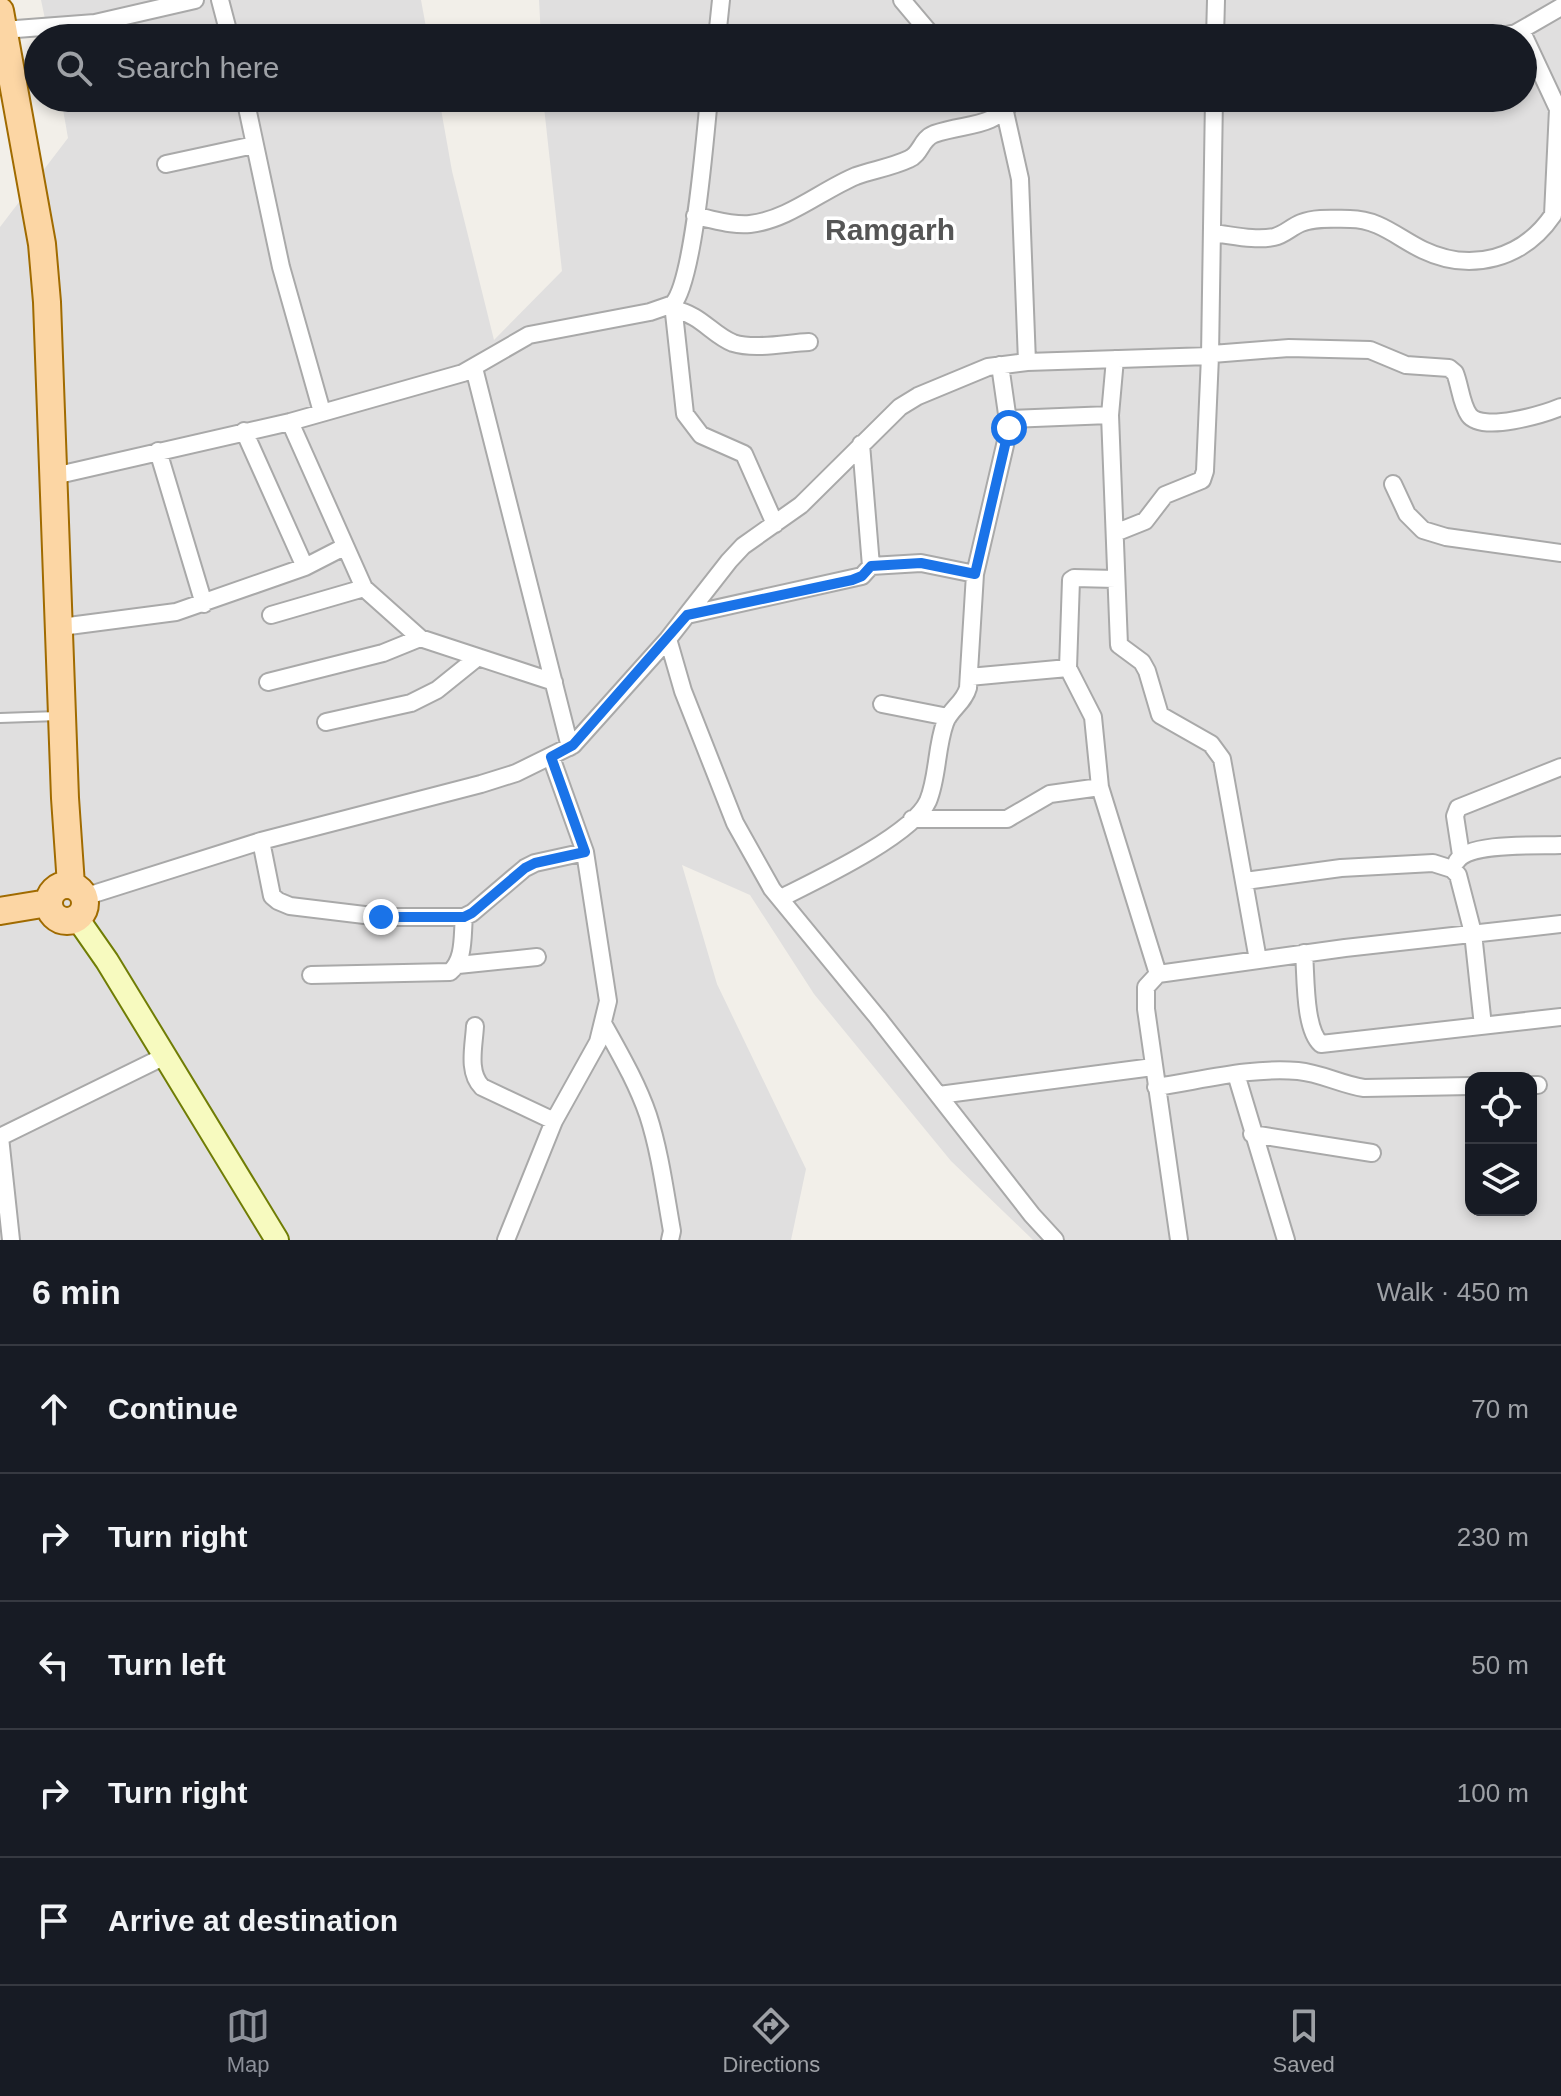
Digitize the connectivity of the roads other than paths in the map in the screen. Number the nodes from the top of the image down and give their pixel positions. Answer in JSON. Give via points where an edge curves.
{"nodes":[{"id":1,"x":195,"y":0,"type":"edge"},
{"id":2,"x":220,"y":0,"type":"edge"},
{"id":3,"x":721,"y":0,"type":"edge"},
{"id":4,"x":902,"y":0,"type":"edge"},
{"id":5,"x":1216,"y":0,"type":"edge"},
{"id":6,"x":1561,"y":7,"type":"edge"},
{"id":7,"x":2,"y":20,"type":"edge"},
{"id":8,"x":226,"y":24,"type":"edge"},
{"id":9,"x":718,"y":24,"type":"edge"},
{"id":10,"x":922,"y":24,"type":"edge"},
{"id":11,"x":1215,"y":24,"type":"edge"},
{"id":12,"x":1531,"y":24,"type":"edge"},
{"id":13,"x":1537,"y":64,"type":"edge"},
{"id":14,"x":248,"y":112,"type":"edge"},
{"id":15,"x":707,"y":112,"type":"edge"},
{"id":16,"x":1005,"y":112,"type":"joint"},
{"id":17,"x":1214,"y":112,"type":"edge"},
{"id":18,"x":254,"y":145,"type":"junction"},
{"id":19,"x":166,"y":164,"type":"dead end"},
{"id":20,"x":695,"y":216,"type":"junction"},
{"id":21,"x":1557,"y":217,"type":"edge"},
{"id":22,"x":1212,"y":233,"type":"junction"},
{"id":23,"x":673,"y":306,"type":"junction"},
{"id":24,"x":809,"y":342,"type":"dead end"},
{"id":25,"x":1211,"y":355,"type":"junction"},
{"id":26,"x":1115,"y":359,"type":"junction"},
{"id":27,"x":1027,"y":362,"type":"junction"},
{"id":28,"x":1000,"y":365,"type":"junction"},
{"id":29,"x":474,"y":368,"type":"junction"},
{"id":30,"x":1561,"y":407,"type":"edge"},
{"id":31,"x":322,"y":412,"type":"junction"},
{"id":32,"x":1110,"y":415,"type":"junction"},
{"id":33,"x":1009,"y":419,"type":"junction"},
{"id":34,"x":290,"y":422,"type":"junction"},
{"id":35,"x":244,"y":431,"type":"junction"},
{"id":36,"x":861,"y":444,"type":"junction"},
{"id":37,"x":158,"y":451,"type":"junction"},
{"id":38,"x":54,"y":476,"type":"junction"},
{"id":39,"x":1393,"y":484,"type":"dead end"},
{"id":40,"x":775,"y":524,"type":"junction"},
{"id":41,"x":1115,"y":533,"type":"junction"},
{"id":42,"x":344,"y":547,"type":"junction"},
{"id":43,"x":1561,"y":553,"type":"edge"},
{"id":44,"x":871,"y":566,"type":"junction"},
{"id":45,"x":305,"y":567,"type":"junction"},
{"id":46,"x":975,"y":574,"type":"junction"},
{"id":47,"x":1116,"y":579,"type":"junction"},
{"id":48,"x":364,"y":588,"type":"junction"},
{"id":49,"x":204,"y":604,"type":"junction"},
{"id":50,"x":271,"y":615,"type":"dead end"},
{"id":51,"x":687,"y":615,"type":"junction"},
{"id":52,"x":61,"y":627,"type":"junction"},
{"id":53,"x":420,"y":638,"type":"junction"},
{"id":54,"x":664,"y":642,"type":"junction"},
{"id":55,"x":478,"y":657,"type":"junction"},
{"id":56,"x":1068,"y":668,"type":"junction"},
{"id":57,"x":969,"y":677,"type":"junction"},
{"id":58,"x":268,"y":682,"type":"dead end"},
{"id":59,"x":554,"y":682,"type":"junction"},
{"id":60,"x":882,"y":704,"type":"dead end"},
{"id":61,"x":63,"y":716,"type":"junction"},
{"id":62,"x":948,"y":717,"type":"junction"},
{"id":63,"x":0,"y":718,"type":"edge"},
{"id":64,"x":326,"y":722,"type":"dead end"},
{"id":65,"x":572,"y":746,"type":"junction"},
{"id":66,"x":551,"y":757,"type":"junction"},
{"id":67,"x":1561,"y":767,"type":"edge"},
{"id":68,"x":1100,"y":787,"type":"junction"},
{"id":69,"x":912,"y":819,"type":"junction"},
{"id":70,"x":261,"y":841,"type":"junction"},
{"id":71,"x":1561,"y":845,"type":"edge"},
{"id":72,"x":585,"y":852,"type":"junction"},
{"id":73,"x":1457,"y":862,"type":"junction"},
{"id":74,"x":1245,"y":881,"type":"junction"},
{"id":75,"x":781,"y":898,"type":"junction"},
{"id":76,"x":77,"y":900,"type":"junction"},
{"id":77,"x":0,"y":911,"type":"edge"},
{"id":78,"x":464,"y":917,"type":"junction"},
{"id":79,"x":1561,"y":924,"type":"edge"},
{"id":80,"x":1473,"y":933,"type":"junction"},
{"id":81,"x":1304,"y":953,"type":"junction"},
{"id":82,"x":537,"y":957,"type":"dead end"},
{"id":83,"x":1258,"y":960,"type":"junction"},
{"id":84,"x":458,"y":965,"type":"junction"},
{"id":85,"x":1158,"y":974,"type":"junction"},
{"id":86,"x":311,"y":975,"type":"dead end"},
{"id":87,"x":1561,"y":1017,"type":"edge"},
{"id":88,"x":604,"y":1025,"type":"junction"},
{"id":89,"x":475,"y":1026,"type":"dead end"},
{"id":90,"x":1483,"y":1026,"type":"junction"},
{"id":91,"x":165,"y":1056,"type":"junction"},
{"id":92,"x":1153,"y":1067,"type":"junction"},
{"id":93,"x":1236,"y":1074,"type":"junction"},
{"id":94,"x":1465,"y":1086,"type":"edge"},
{"id":95,"x":1156,"y":1087,"type":"junction"},
{"id":96,"x":939,"y":1095,"type":"junction"},
{"id":97,"x":554,"y":1121,"type":"junction"},
{"id":98,"x":1252,"y":1134,"type":"junction"},
{"id":99,"x":0,"y":1137,"type":"edge"},
{"id":100,"x":1372,"y":1153,"type":"dead end"},
{"id":101,"x":11,"y":1240,"type":"edge"},
{"id":102,"x":277,"y":1240,"type":"edge"},
{"id":103,"x":506,"y":1240,"type":"edge"},
{"id":104,"x":670,"y":1240,"type":"edge"},
{"id":105,"x":1055,"y":1240,"type":"edge"},
{"id":106,"x":1179,"y":1240,"type":"edge"},
{"id":107,"x":1286,"y":1240,"type":"edge"}],
"edges":[{"from":1,"to":7,"type":"street","via":[[95,23]]},
{"from":2,"to":8,"type":"street"},
{"from":3,"to":9,"type":"street"},
{"from":4,"to":10,"type":"street"},
{"from":5,"to":11,"type":"street"},
{"from":6,"to":12,"type":"street"},
{"from":7,"to":38,"type":"main road","via":[[42,244]]},
{"from":13,"to":21,"type":"street","via":[[1558,109]]},
{"from":14,"to":18,"type":"street"},
{"from":15,"to":20,"type":"street"},
{"from":16,"to":20,"type":"street","via":[[978,125],[934,134],[912,158],[858,176],[780,215],[741,225]]},
{"from":16,"to":27,"type":"street","via":[[1023,207]]},
{"from":17,"to":22,"type":"street"},
{"from":18,"to":19,"type":"street"},
{"from":18,"to":31,"type":"street"},
{"from":20,"to":23,"type":"street","via":[[682,288]]},
{"from":21,"to":22,"type":"street","via":[[1510,254],[1459,261],[1422,250],[1371,221],[1354,219],[1309,221],[1262,239]]},
{"from":22,"to":25,"type":"street"},
{"from":23,"to":24,"type":"street","via":[[731,342]]},
{"from":23,"to":29,"type":"street","via":[[529,335]]},
{"from":23,"to":40,"type":"street","via":[[685,414],[701,435],[744,454]]},
{"from":25,"to":26,"type":"street"},
{"from":25,"to":30,"type":"street","via":[[1289,348],[1376,351],[1406,365],[1449,368],[1473,419],[1531,417]]},
{"from":25,"to":41,"type":"street","via":[[1202,480],[1165,495],[1145,521]]},
{"from":26,"to":27,"type":"street"},
{"from":26,"to":32,"type":"street"},
{"from":27,"to":28,"type":"street"},
{"from":28,"to":33,"type":"street"},
{"from":28,"to":36,"type":"street","via":[[918,396]]},
{"from":29,"to":31,"type":"street"},
{"from":29,"to":59,"type":"street"},
{"from":31,"to":34,"type":"street"},
{"from":32,"to":33,"type":"street"},
{"from":32,"to":41,"type":"street"},
{"from":33,"to":46,"type":"street"},
{"from":34,"to":35,"type":"street"},
{"from":34,"to":42,"type":"street"},
{"from":35,"to":37,"type":"street"},
{"from":35,"to":45,"type":"street"},
{"from":36,"to":40,"type":"street"},
{"from":36,"to":44,"type":"street"},
{"from":37,"to":38,"type":"street"},
{"from":37,"to":49,"type":"street"},
{"from":38,"to":52,"type":"main road"},
{"from":39,"to":43,"type":"street","via":[[1407,514],[1423,530]]},
{"from":40,"to":51,"type":"street","via":[[743,546]]},
{"from":41,"to":47,"type":"street"},
{"from":42,"to":45,"type":"street"},
{"from":42,"to":48,"type":"street"},
{"from":44,"to":46,"type":"street","via":[[921,563]]},
{"from":44,"to":51,"type":"street","via":[[852,580]]},
{"from":45,"to":49,"type":"street"},
{"from":46,"to":57,"type":"street"},
{"from":47,"to":56,"type":"street","via":[[1071,580]]},
{"from":47,"to":74,"type":"street","via":[[1119,645],[1142,662],[1160,715],[1211,744],[1222,759]]},
{"from":48,"to":50,"type":"street"},
{"from":48,"to":53,"type":"street"},
{"from":49,"to":52,"type":"street"},
{"from":51,"to":54,"type":"street"},
{"from":52,"to":61,"type":"main road"},
{"from":53,"to":55,"type":"street"},
{"from":53,"to":58,"type":"street","via":[[383,653]]},
{"from":54,"to":65,"type":"street"},
{"from":54,"to":75,"type":"street","via":[[735,823]]},
{"from":55,"to":59,"type":"street"},
{"from":55,"to":64,"type":"street","via":[[424,698]]},
{"from":56,"to":57,"type":"street"},
{"from":56,"to":68,"type":"street","via":[[1093,717]]},
{"from":57,"to":62,"type":"street","via":[[966,696]]},
{"from":59,"to":65,"type":"street"},
{"from":60,"to":62,"type":"street"},
{"from":61,"to":63,"type":"lane"},
{"from":61,"to":76,"type":"main road"},
{"from":62,"to":69,"type":"street","via":[[929,800]]},
{"from":65,"to":66,"type":"street"},
{"from":66,"to":70,"type":"street","via":[[481,784]]},
{"from":66,"to":72,"type":"street"},
{"from":67,"to":73,"type":"street","via":[[1458,808]]},
{"from":68,"to":69,"type":"street","via":[[1050,794],[1007,819]]},
{"from":68,"to":85,"type":"street"},
{"from":69,"to":75,"type":"street","via":[[864,855]]},
{"from":70,"to":76,"type":"street"},
{"from":70,"to":78,"type":"street","via":[[272,896],[290,906],[372,916]]},
{"from":71,"to":73,"type":"street","via":[[1476,849]]},
{"from":72,"to":78,"type":"street","via":[[525,868]]},
{"from":72,"to":88,"type":"street","via":[[606,981]]},
{"from":73,"to":74,"type":"street"},
{"from":73,"to":80,"type":"street"},
{"from":74,"to":83,"type":"street"},
{"from":75,"to":96,"type":"street"},
{"from":76,"to":77,"type":"main road","via":[[62,921],[48,903]]},
{"from":76,"to":91,"type":"main road"},
{"from":78,"to":84,"type":"street"},
{"from":79,"to":80,"type":"street"},
{"from":80,"to":81,"type":"street"},
{"from":80,"to":90,"type":"street"},
{"from":81,"to":83,"type":"street"},
{"from":81,"to":90,"type":"street","via":[[1311,1026],[1321,1044]]},
{"from":82,"to":84,"type":"street"},
{"from":83,"to":85,"type":"street"},
{"from":84,"to":86,"type":"street","via":[[445,973]]},
{"from":85,"to":92,"type":"street","via":[[1145,995]]},
{"from":87,"to":90,"type":"street"},
{"from":88,"to":97,"type":"street"},
{"from":88,"to":104,"type":"street","via":[[648,1115]]},
{"from":89,"to":97,"type":"street","via":[[475,1080]]},
{"from":91,"to":99,"type":"street"},
{"from":91,"to":102,"type":"main road"},
{"from":92,"to":95,"type":"street"},
{"from":92,"to":96,"type":"street"},
{"from":93,"to":94,"type":"street","via":[[1303,1071],[1364,1088]]},
{"from":93,"to":95,"type":"street"},
{"from":93,"to":98,"type":"street"},
{"from":95,"to":106,"type":"street"},
{"from":96,"to":105,"type":"street"},
{"from":97,"to":103,"type":"street"},
{"from":98,"to":100,"type":"street"},
{"from":98,"to":107,"type":"street"},
{"from":99,"to":101,"type":"street"}]}
